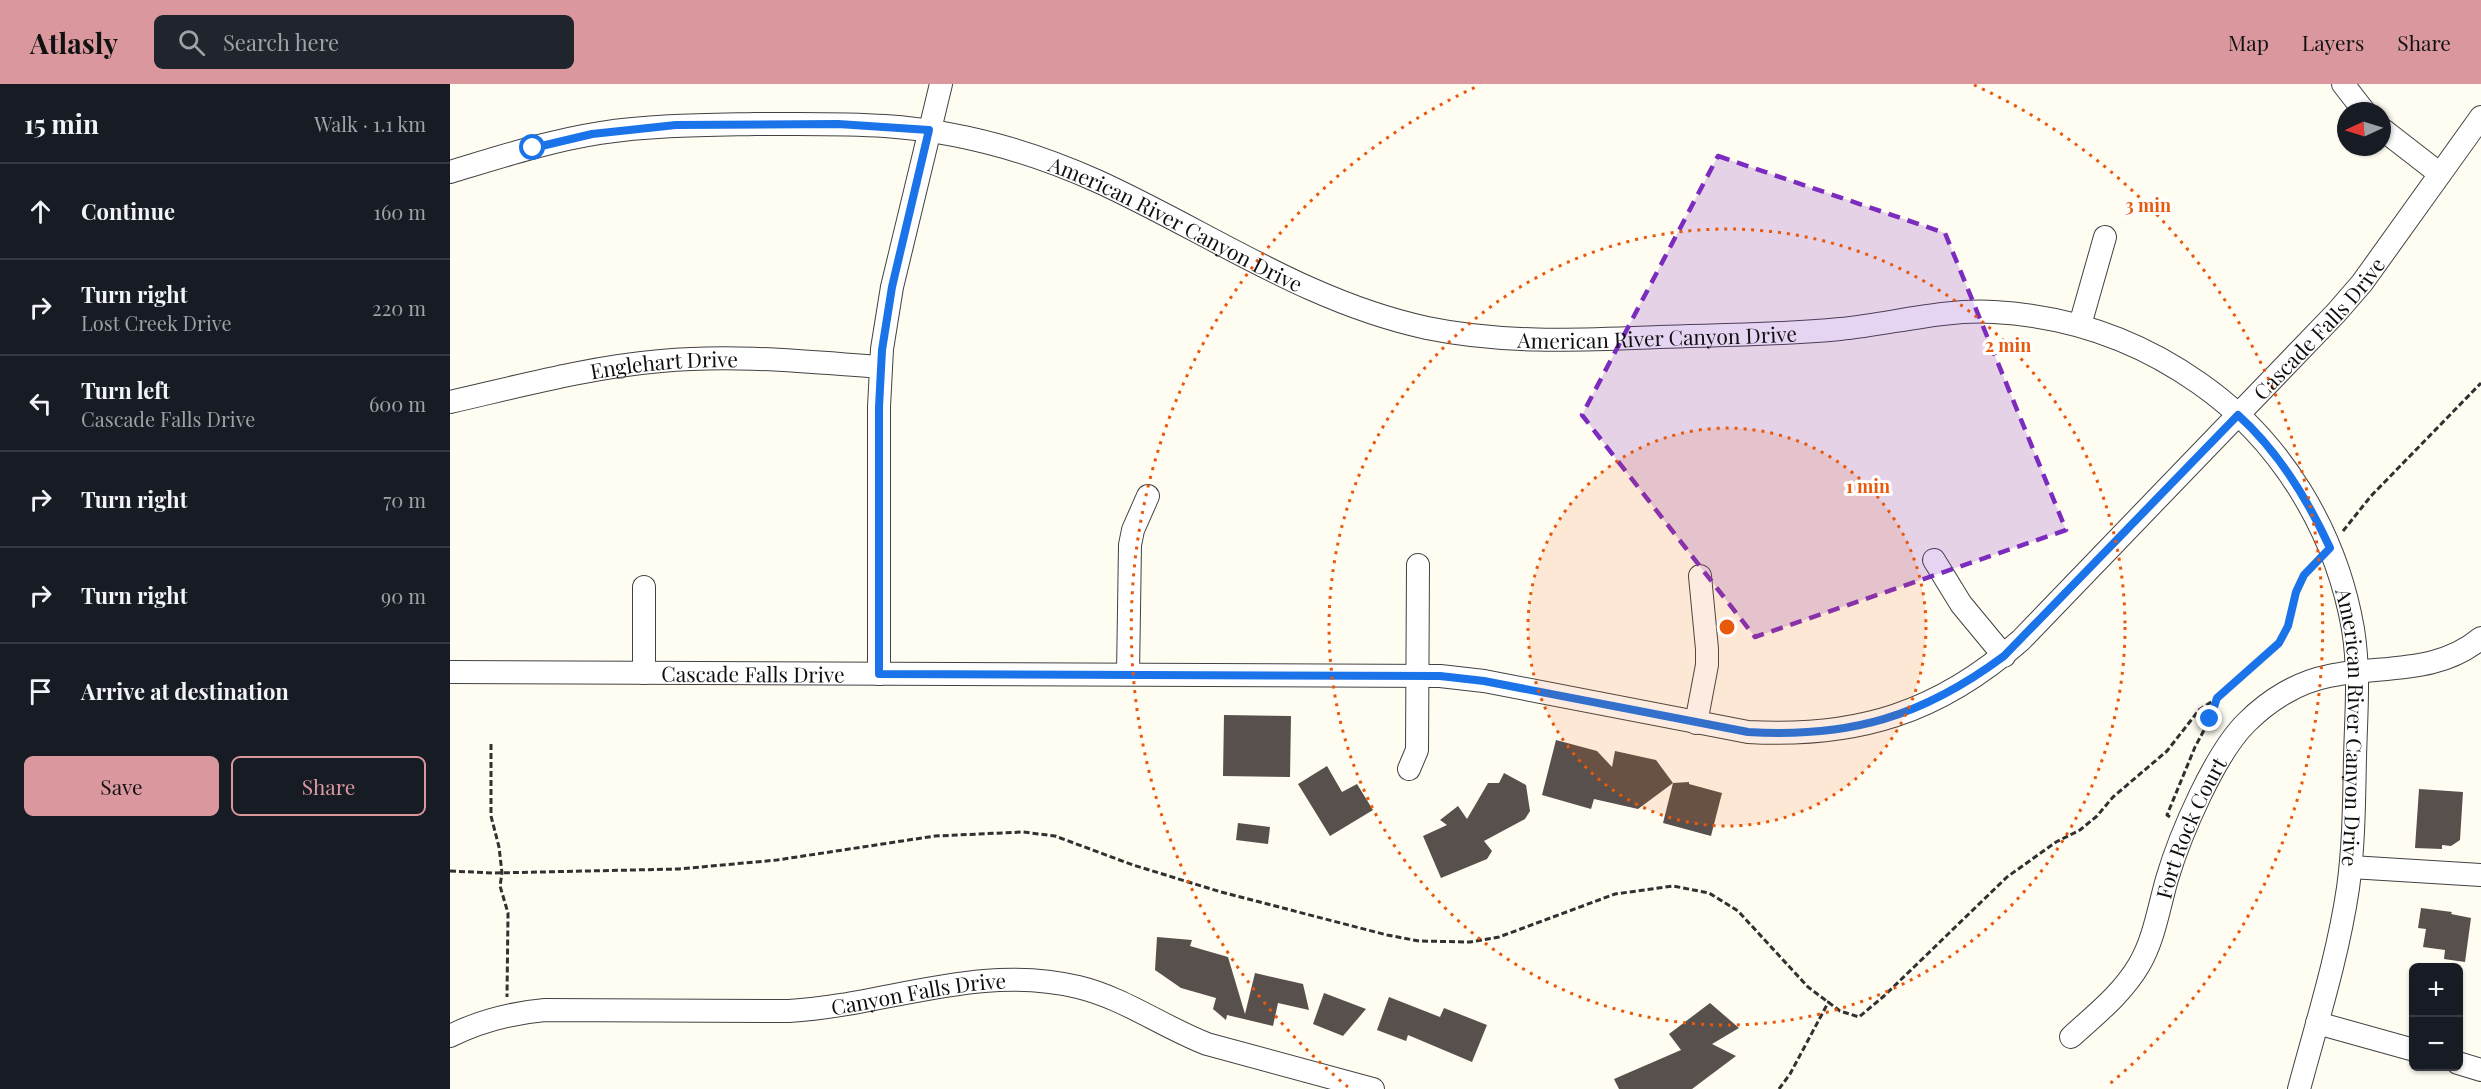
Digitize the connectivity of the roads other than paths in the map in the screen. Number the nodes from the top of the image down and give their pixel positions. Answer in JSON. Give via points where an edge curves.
{"nodes":[{"id":1,"x":941,"y":84,"type":"edge"},
{"id":2,"x":2343,"y":84,"type":"edge"},
{"id":3,"x":2357,"y":102,"type":"edge"},
{"id":4,"x":2481,"y":117,"type":"edge"},
{"id":5,"x":929,"y":130,"type":"junction"},
{"id":6,"x":2391,"y":136,"type":"edge"},
{"id":7,"x":450,"y":172,"type":"edge"},
{"id":8,"x":2440,"y":174,"type":"junction"},
{"id":9,"x":2105,"y":237,"type":"dead end"},
{"id":10,"x":2080,"y":325,"type":"junction"},
{"id":11,"x":881,"y":367,"type":"junction"},
{"id":12,"x":450,"y":402,"type":"edge"},
{"id":13,"x":2238,"y":415,"type":"junction"},
{"id":14,"x":1148,"y":496,"type":"dead end"},
{"id":15,"x":1934,"y":560,"type":"dead end"},
{"id":16,"x":1418,"y":565,"type":"dead end"},
{"id":17,"x":1700,"y":576,"type":"dead end"},
{"id":18,"x":644,"y":587,"type":"dead end"},
{"id":19,"x":2481,"y":638,"type":"edge"},
{"id":20,"x":2004,"y":656,"type":"junction"},
{"id":21,"x":450,"y":672,"type":"edge"},
{"id":22,"x":2357,"y":672,"type":"junction"},
{"id":23,"x":644,"y":673,"type":"junction"},
{"id":24,"x":879,"y":674,"type":"junction"},
{"id":25,"x":1128,"y":674,"type":"junction"},
{"id":26,"x":1417,"y":675,"type":"junction"},
{"id":27,"x":1696,"y":723,"type":"junction"},
{"id":28,"x":1409,"y":769,"type":"dead end"},
{"id":29,"x":2350,"y":867,"type":"junction"},
{"id":30,"x":2481,"y":875,"type":"edge"},
{"id":31,"x":2317,"y":1023,"type":"junction"},
{"id":32,"x":450,"y":1036,"type":"edge"},
{"id":33,"x":2070,"y":1037,"type":"dead end"},
{"id":34,"x":2409,"y":1049,"type":"edge"},
{"id":35,"x":2463,"y":1065,"type":"edge"},
{"id":36,"x":2481,"y":1070,"type":"edge"},
{"id":37,"x":1367,"y":1088,"type":"edge"},
{"id":38,"x":2299,"y":1089,"type":"edge"}],
"edges":[{"from":1,"to":5,"type":"street"},
{"from":2,"to":3,"type":"street"},
{"from":4,"to":8,"type":"street","name":"Cascade Falls Drive"},
{"from":5,"to":7,"type":"street","name":"American River Canyon Drive","via":[[838,124],[634,128],[592,134]]},
{"from":5,"to":10,"type":"street","name":"American River Canyon Drive","via":[[971,138],[1066,167],[1268,271],[1346,305],[1427,328],[1553,341],[1800,333],[1968,312],[2038,316]]},
{"from":5,"to":11,"type":"street","via":[[892,287]]},
{"from":6,"to":8,"type":"street"},
{"from":8,"to":13,"type":"street","name":"Cascade Falls Drive","via":[[2362,283]]},
{"from":9,"to":10,"type":"street"},
{"from":10,"to":13,"type":"street","name":"American River Canyon Drive","via":[[2139,347],[2174,366]]},
{"from":11,"to":12,"type":"street","name":"Englehart Drive","via":[[767,359],[661,361],[596,369]]},
{"from":11,"to":24,"type":"street"},
{"from":13,"to":20,"type":"street","name":"Cascade Falls Drive"},
{"from":13,"to":22,"type":"street","name":"American River Canyon Drive","via":[[2293,478],[2330,548],[2347,603]]},
{"from":14,"to":25,"type":"street","via":[[1130,546]]},
{"from":15,"to":20,"type":"street","via":[[1961,604]]},
{"from":16,"to":26,"type":"street"},
{"from":17,"to":27,"type":"street","via":[[1707,665]]},
{"from":18,"to":23,"type":"street"},
{"from":19,"to":22,"type":"street","name":"Fort Rock Court","via":[[2433,663]]},
{"from":20,"to":27,"type":"street","name":"Cascade Falls Drive","via":[[1944,696],[1878,722],[1784,734]]},
{"from":21,"to":23,"type":"street","name":"Cascade Falls Drive"},
{"from":22,"to":29,"type":"street","name":"American River Canyon Drive"},
{"from":22,"to":33,"type":"street","name":"Fort Rock Court","via":[[2309,681],[2283,693],[2244,724],[2226,747],[2186,828],[2140,963],[2120,991]]},
{"from":23,"to":24,"type":"street","name":"Cascade Falls Drive"},
{"from":24,"to":25,"type":"street","name":"Cascade Falls Drive"},
{"from":25,"to":26,"type":"street","name":"Cascade Falls Drive"},
{"from":26,"to":27,"type":"street","name":"Cascade Falls Drive","via":[[1484,681]]},
{"from":26,"to":28,"type":"street","via":[[1417,750]]},
{"from":29,"to":30,"type":"street"},
{"from":29,"to":31,"type":"street","name":"American River Canyon Drive","via":[[2340,938]]},
{"from":31,"to":34,"type":"street"},
{"from":31,"to":38,"type":"street","name":"American River Canyon Drive"},
{"from":32,"to":37,"type":"street","name":"Canyon Falls Drive","via":[[508,1015],[545,1010],[821,1009],[957,983],[1026,978],[1081,987],[1208,1044]]},
{"from":35,"to":36,"type":"street"}]}
